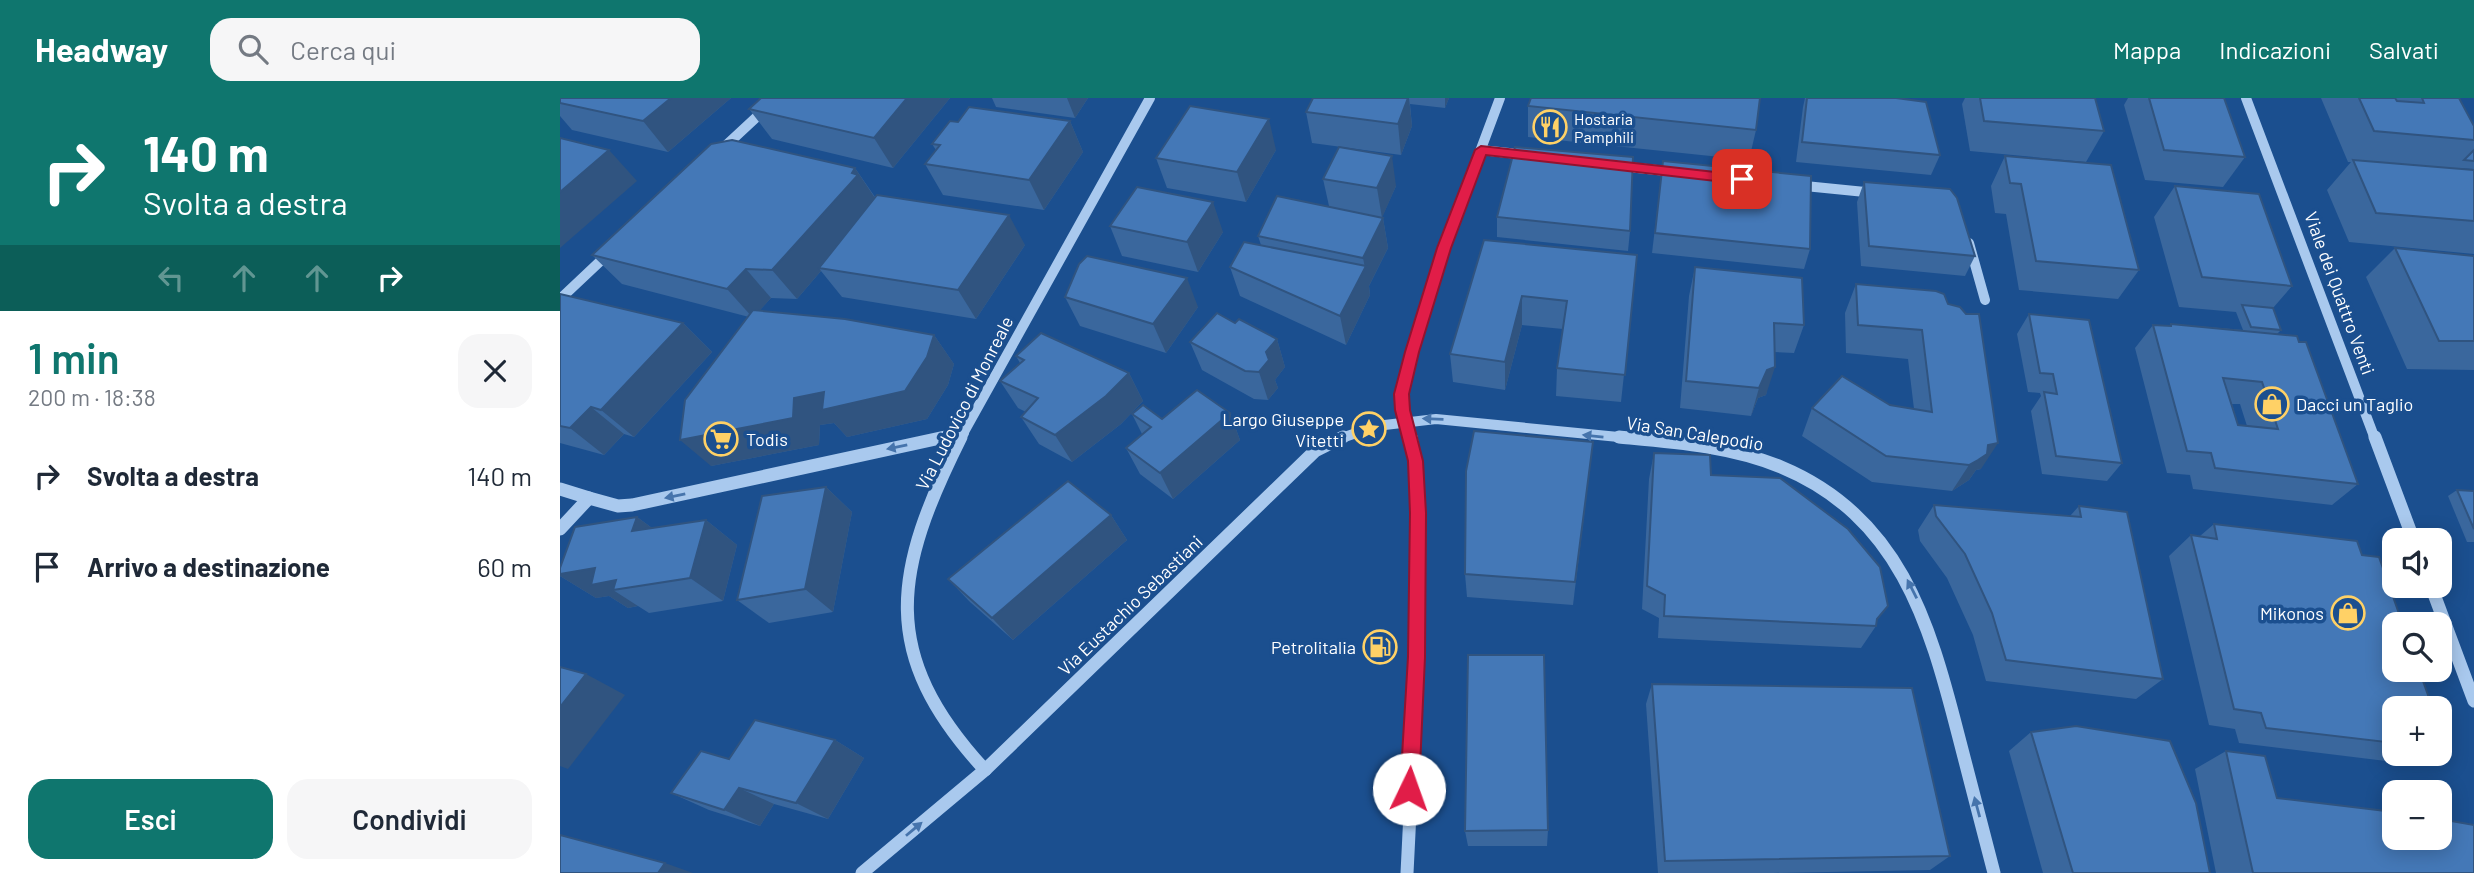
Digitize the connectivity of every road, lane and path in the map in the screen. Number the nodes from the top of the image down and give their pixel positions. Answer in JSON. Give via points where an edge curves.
{"nodes":[{"id":1,"x":777,"y":98,"type":"edge"},
{"id":2,"x":1150,"y":98,"type":"edge"},
{"id":3,"x":1500,"y":98,"type":"edge"},
{"id":4,"x":2246,"y":98,"type":"edge"},
{"id":5,"x":1481,"y":150,"type":"junction"},
{"id":6,"x":1535,"y":156,"type":"edge"},
{"id":7,"x":708,"y":162,"type":"edge"},
{"id":8,"x":1603,"y":164,"type":"edge"},
{"id":9,"x":1684,"y":173,"type":"edge"},
{"id":10,"x":1779,"y":184,"type":"edge"},
{"id":11,"x":1888,"y":194,"type":"edge"},
{"id":12,"x":1967,"y":237,"type":"edge"},
{"id":13,"x":619,"y":244,"type":"edge"},
{"id":14,"x":560,"y":299,"type":"edge"},
{"id":15,"x":1985,"y":300,"type":"dead end"},
{"id":16,"x":1405,"y":419,"type":"junction"},
{"id":17,"x":964,"y":433,"type":"junction"},
{"id":18,"x":560,"y":489,"type":"edge"},
{"id":19,"x":589,"y":498,"type":"junction"},
{"id":20,"x":2409,"y":528,"type":"edge"},
{"id":21,"x":560,"y":529,"type":"edge"},
{"id":22,"x":2435,"y":598,"type":"edge"},
{"id":23,"x":2474,"y":701,"type":"edge"},
{"id":24,"x":985,"y":770,"type":"junction"},
{"id":25,"x":862,"y":873,"type":"edge"},
{"id":26,"x":1407,"y":873,"type":"edge"},
{"id":27,"x":1994,"y":873,"type":"edge"}],
"edges":[{"from":1,"to":7,"type":"street"},
{"from":2,"to":17,"type":"street","name":"Via Ludovico di Monreale"},
{"from":3,"to":5,"type":"street"},
{"from":4,"to":20,"type":"street","name":"Viale dei Quattro Venti"},
{"from":5,"to":6,"type":"street"},
{"from":5,"to":16,"type":"street","via":[[1412,352],[1402,394]]},
{"from":8,"to":9,"type":"street"},
{"from":10,"to":11,"type":"street"},
{"from":12,"to":15,"type":"street"},
{"from":13,"to":14,"type":"street"},
{"from":16,"to":24,"type":"street","name":"Via Eustachio Sebastiani","via":[[1370,425],[1315,451]]},
{"from":16,"to":26,"type":"street","via":[[1416,461],[1418,513]]},
{"from":27,"to":16,"type":"street","name":"Via San Calepodio","one_way":true,"via":[[1919,602],[1884,542],[1859,517],[1804,479],[1750,456],[1460,421]]},
{"from":17,"to":19,"type":"street","one_way":true,"via":[[632,505]]},
{"from":17,"to":24,"type":"street","name":"Via Ludovico di Monreale","via":[[922,529],[908,583],[907,624],[922,688],[957,740]]},
{"from":18,"to":19,"type":"street"},
{"from":19,"to":21,"type":"street"},
{"from":22,"to":23,"type":"street"},
{"from":25,"to":24,"type":"street","name":"Via Eustachio Sebastiani","one_way":true}]}
